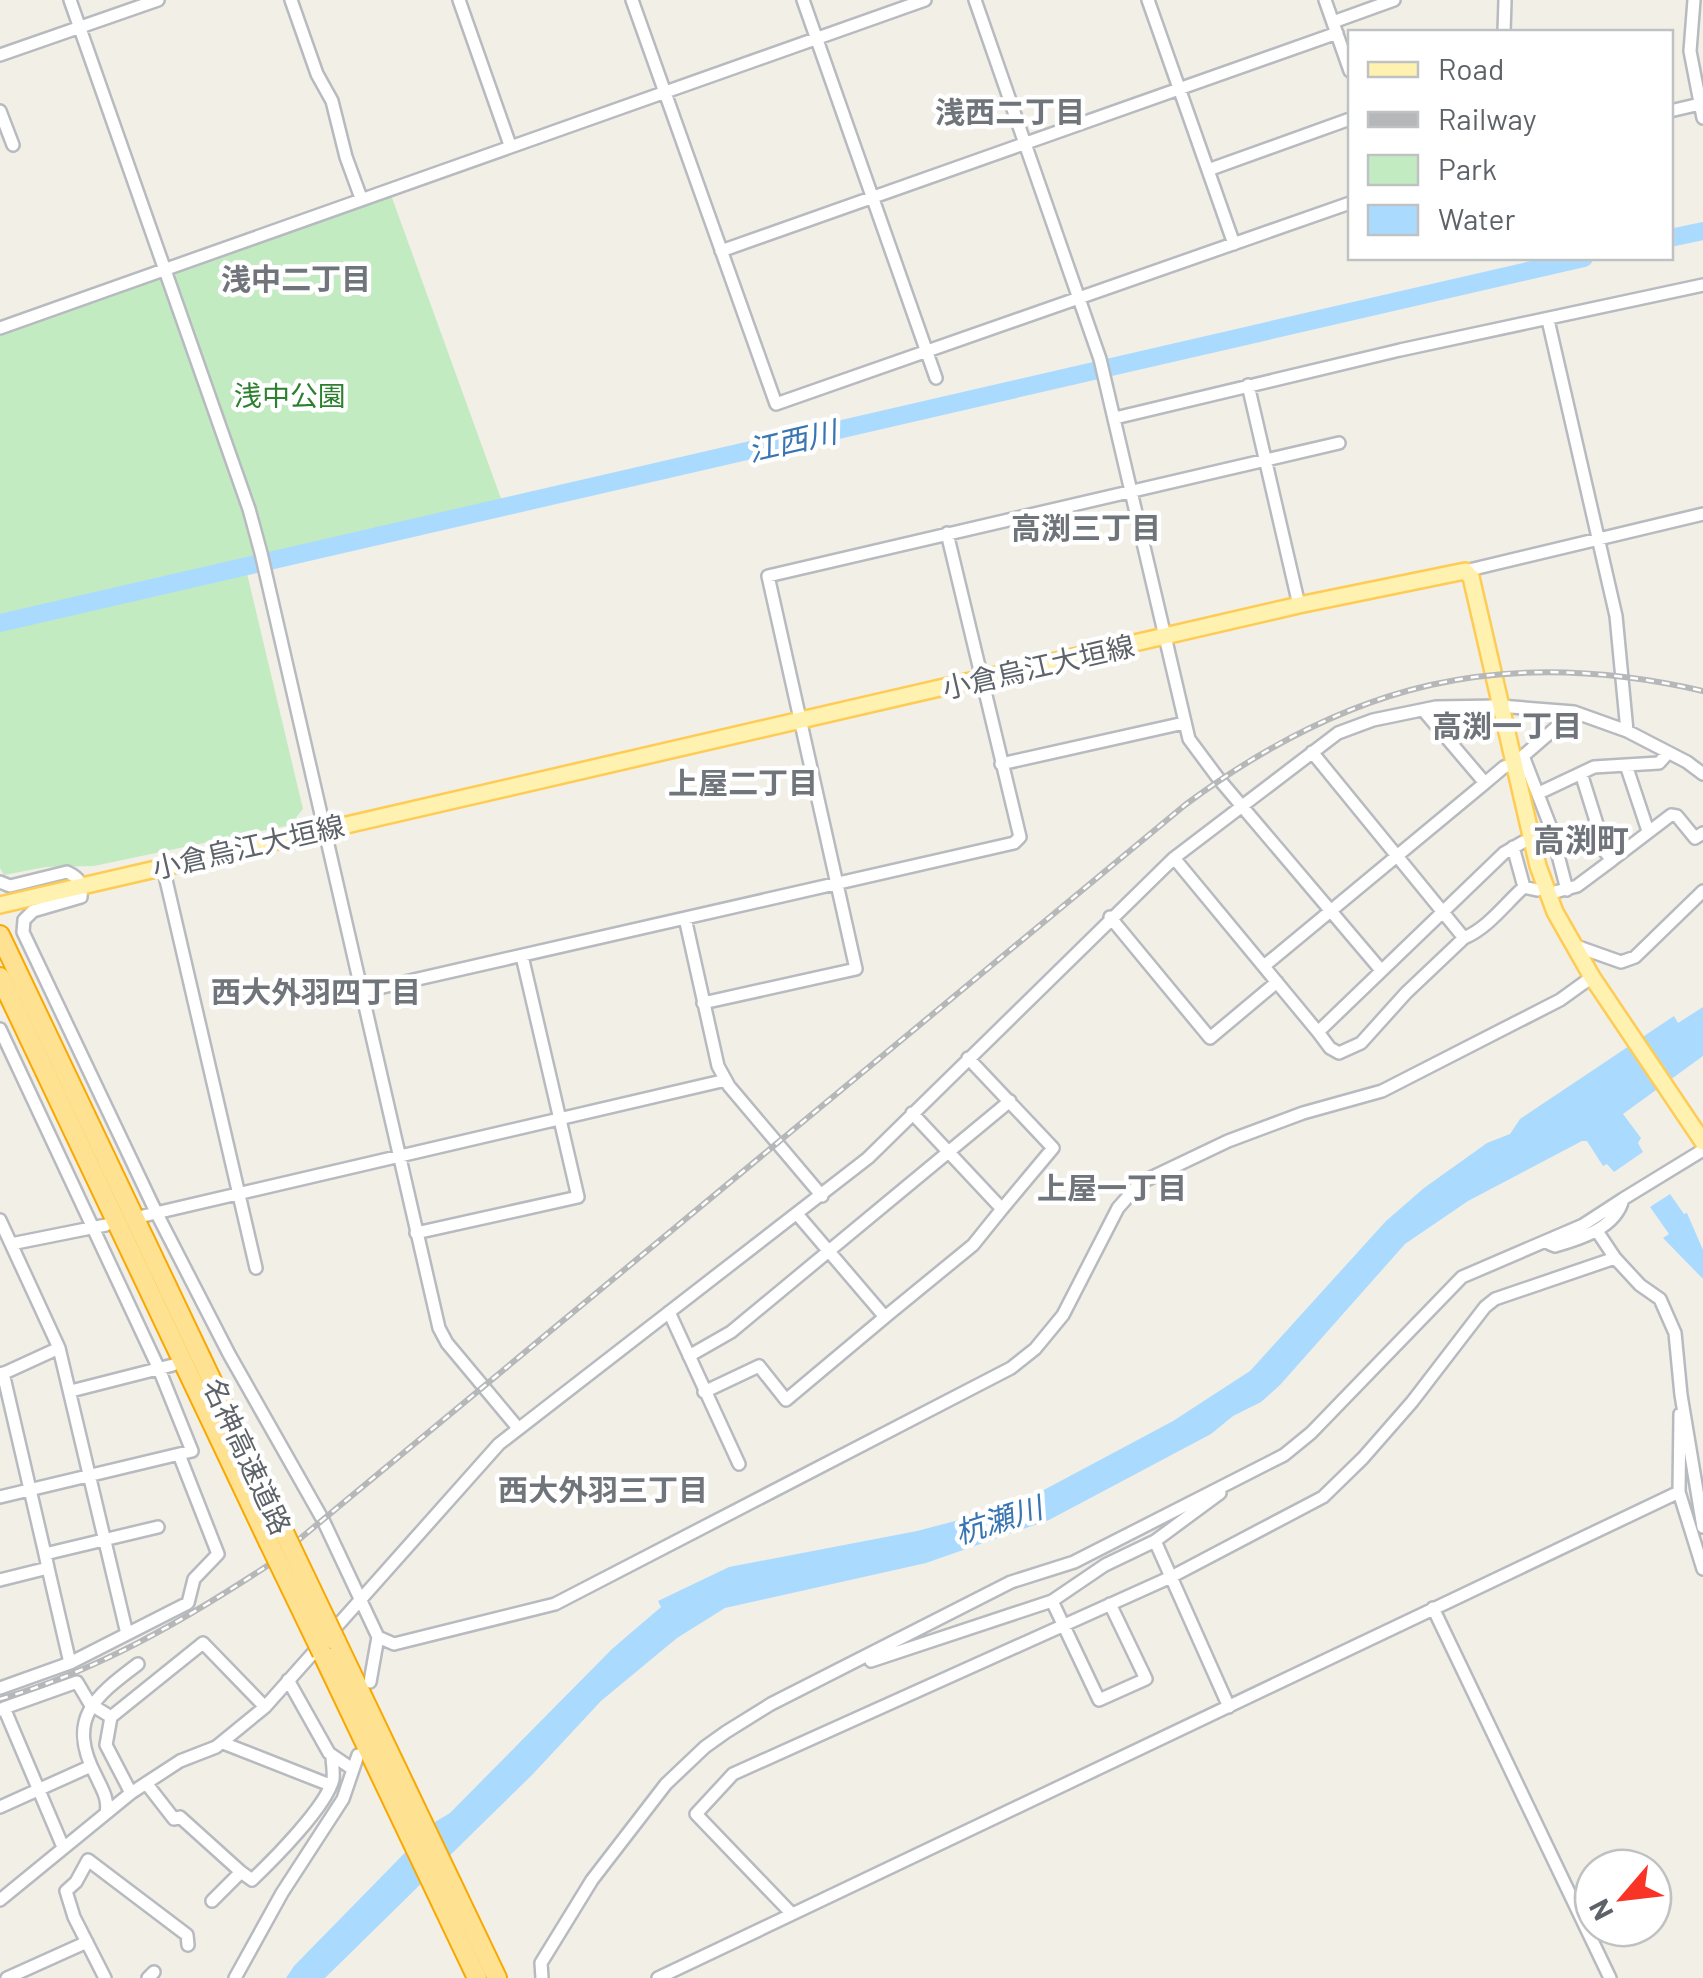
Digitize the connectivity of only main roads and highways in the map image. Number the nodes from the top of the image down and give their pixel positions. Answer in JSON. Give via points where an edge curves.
{"nodes":[{"id":1,"x":0,"y":905,"type":"edge"},
{"id":2,"x":0,"y":935,"type":"edge"},
{"id":3,"x":0,"y":977,"type":"edge"},
{"id":4,"x":1702,"y":1143,"type":"edge"},
{"id":5,"x":276,"y":1535,"type":"junction"},
{"id":6,"x":489,"y":1976,"type":"edge"}],
"edges":[{"from":1,"to":4,"type":"main road","name":"小倉烏江大垣線","via":[[1465,571],[1518,760],[1538,866],[1556,912]]},
{"from":2,"to":5,"type":"highway","name":"名神高速道路"},
{"from":3,"to":5,"type":"highway","name":"名神高速道路"},
{"from":5,"to":6,"type":"highway","name":"名神高速道路","bridge":true}]}
